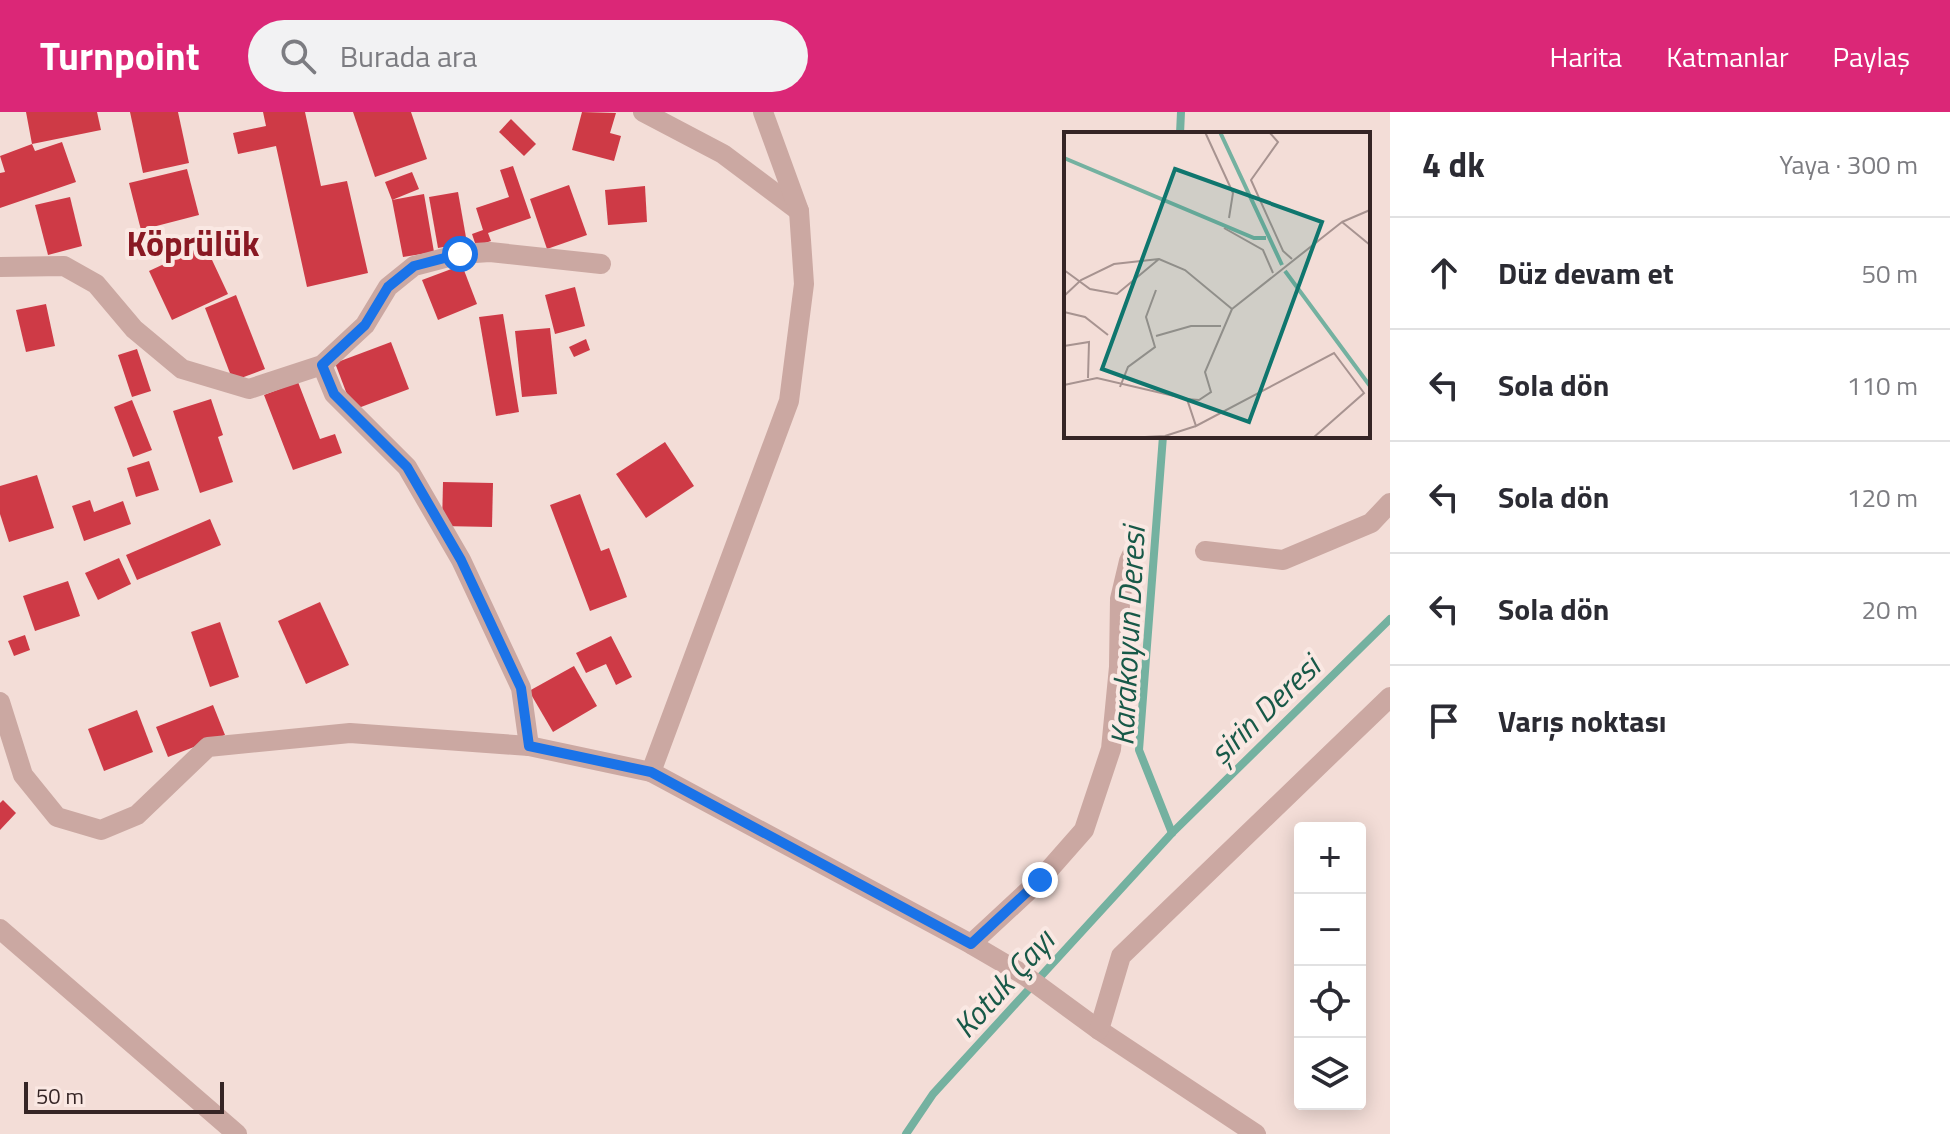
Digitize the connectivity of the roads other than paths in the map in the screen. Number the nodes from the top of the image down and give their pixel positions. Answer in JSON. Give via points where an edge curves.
{"nodes":[{"id":1,"x":643,"y":112,"type":"edge"},
{"id":2,"x":763,"y":112,"type":"edge"},
{"id":3,"x":799,"y":211,"type":"junction"},
{"id":4,"x":601,"y":264,"type":"dead end"},
{"id":5,"x":0,"y":267,"type":"edge"},
{"id":6,"x":322,"y":365,"type":"junction"},
{"id":7,"x":1390,"y":503,"type":"edge"},
{"id":8,"x":1137,"y":544,"type":"dead end"},
{"id":9,"x":1205,"y":551,"type":"dead end"},
{"id":10,"x":1390,"y":697,"type":"edge"},
{"id":11,"x":0,"y":702,"type":"edge"},
{"id":12,"x":529,"y":746,"type":"junction"},
{"id":13,"x":651,"y":772,"type":"junction"},
{"id":14,"x":0,"y":929,"type":"edge"},
{"id":15,"x":971,"y":944,"type":"junction"},
{"id":16,"x":1099,"y":1030,"type":"junction"},
{"id":17,"x":237,"y":1134,"type":"edge"},
{"id":18,"x":1256,"y":1134,"type":"edge"}],
"edges":[{"from":1,"to":3,"type":"street","via":[[723,154]]},
{"from":2,"to":3,"type":"street"},
{"from":3,"to":13,"type":"street","via":[[804,284],[789,401]]},
{"from":4,"to":6,"type":"street","via":[[490,252],[414,266],[388,287],[365,325]]},
{"from":5,"to":6,"type":"street","via":[[64,266],[75,272],[96,284],[134,329],[182,369],[249,389]]},
{"from":6,"to":12,"type":"street","via":[[334,394],[407,467],[461,560],[521,688]]},
{"from":7,"to":9,"type":"street","via":[[1371,523],[1283,560]]},
{"from":8,"to":15,"type":"street","via":[[1120,599],[1111,749],[1084,830]]},
{"from":10,"to":16,"type":"street","via":[[1121,956]]},
{"from":11,"to":12,"type":"street","via":[[23,775],[57,817],[101,830],[137,815],[208,747],[350,733]]},
{"from":12,"to":13,"type":"street"},
{"from":13,"to":15,"type":"street"},
{"from":14,"to":17,"type":"street"},
{"from":15,"to":16,"type":"street"},
{"from":16,"to":18,"type":"street"}]}
